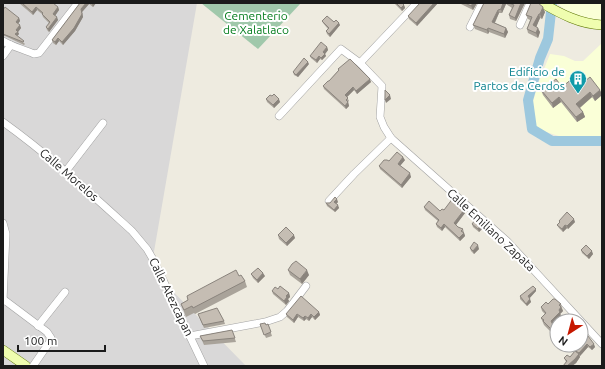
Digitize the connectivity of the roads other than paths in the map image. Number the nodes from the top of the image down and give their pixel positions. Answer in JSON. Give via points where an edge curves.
{"nodes":[{"id":1,"x":78,"y":3,"type":"edge"},
{"id":2,"x":417,"y":3,"type":"edge"},
{"id":3,"x":482,"y":3,"type":"edge"},
{"id":4,"x":530,"y":3,"type":"edge"},
{"id":5,"x":546,"y":5,"type":"edge"},
{"id":6,"x":520,"y":25,"type":"dead end"},
{"id":7,"x":602,"y":26,"type":"edge"},
{"id":8,"x":470,"y":27,"type":"dead end"},
{"id":9,"x":3,"y":40,"type":"edge"},
{"id":10,"x":11,"y":46,"type":"junction"},
{"id":11,"x":3,"y":56,"type":"edge"},
{"id":12,"x":360,"y":63,"type":"junction"},
{"id":13,"x":279,"y":116,"type":"dead end"},
{"id":14,"x":3,"y":122,"type":"edge"},
{"id":15,"x":103,"y":123,"type":"dead end"},
{"id":16,"x":391,"y":138,"type":"junction"},
{"id":17,"x":66,"y":171,"type":"junction"},
{"id":18,"x":329,"y":201,"type":"edge"},
{"id":19,"x":3,"y":223,"type":"edge"},
{"id":20,"x":132,"y":231,"type":"joint"},
{"id":21,"x":4,"y":245,"type":"edge"},
{"id":22,"x":306,"y":286,"type":"dead end"},
{"id":23,"x":65,"y":292,"type":"dead end"},
{"id":24,"x":3,"y":300,"type":"edge"},
{"id":25,"x":38,"y":326,"type":"junction"},
{"id":26,"x":190,"y":336,"type":"junction"},
{"id":27,"x":602,"y":344,"type":"edge"},
{"id":28,"x":3,"y":350,"type":"edge"},
{"id":29,"x":26,"y":366,"type":"edge"},
{"id":30,"x":33,"y":366,"type":"edge"},
{"id":31,"x":204,"y":366,"type":"edge"}],
"edges":[{"from":1,"to":10,"type":"street","via":[[39,53],[34,54]]},
{"from":2,"to":12,"type":"street"},
{"from":3,"to":8,"type":"street"},
{"from":4,"to":6,"type":"street"},
{"from":5,"to":7,"type":"main road","via":[[563,15]]},
{"from":9,"to":10,"type":"street"},
{"from":10,"to":11,"type":"street"},
{"from":12,"to":13,"type":"street","name":"Calle Emiliano Zapata","via":[[341,49]]},
{"from":12,"to":16,"type":"street","name":"Calle Emiliano Zapata","via":[[382,86],[380,117]]},
{"from":14,"to":17,"type":"street","name":"Calle Morelos"},
{"from":15,"to":17,"type":"street"},
{"from":16,"to":18,"type":"street"},
{"from":16,"to":27,"type":"street","name":"Calle Emiliano Zapata","via":[[507,241]]},
{"from":17,"to":20,"type":"street","name":"Calle Morelos"},
{"from":19,"to":21,"type":"street","via":[[6,234]]},
{"from":20,"to":26,"type":"street","name":"Calle Atezcapan","via":[[147,250]]},
{"from":21,"to":24,"type":"street"},
{"from":22,"to":26,"type":"street","via":[[280,317]]},
{"from":23,"to":25,"type":"street"},
{"from":24,"to":25,"type":"street"},
{"from":25,"to":30,"type":"street","via":[[50,335],[51,340]]},
{"from":26,"to":31,"type":"street","name":"Calle Atezcapan"},
{"from":28,"to":29,"type":"main road"}]}
